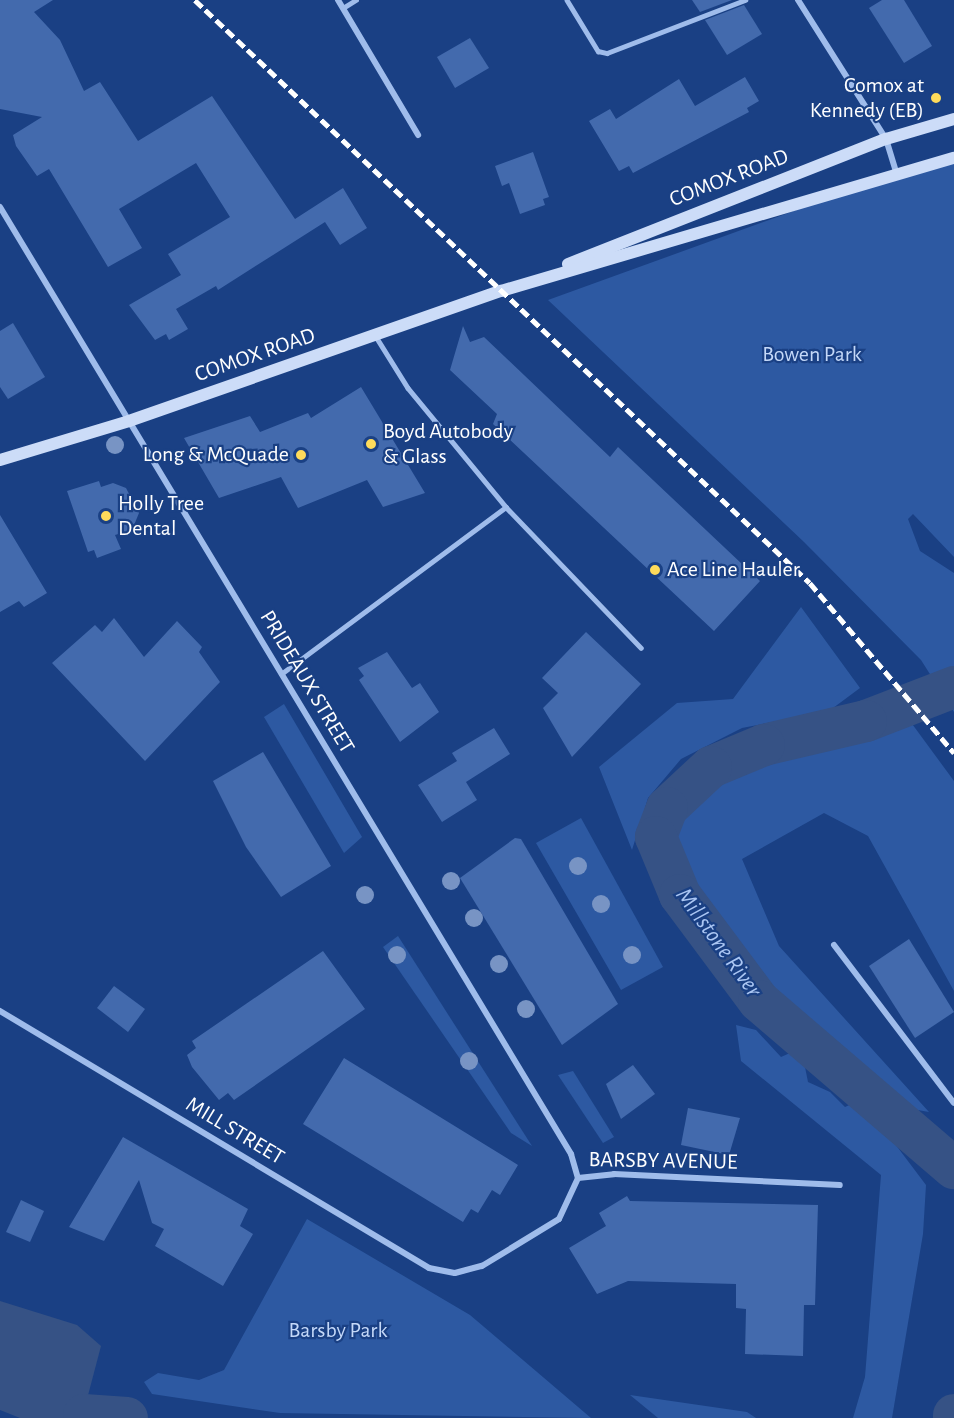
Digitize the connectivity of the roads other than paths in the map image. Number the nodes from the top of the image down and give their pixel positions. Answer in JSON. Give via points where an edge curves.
{"nodes":[{"id":1,"x":338,"y":0,"type":"edge"},
{"id":2,"x":356,"y":0,"type":"edge"},
{"id":3,"x":567,"y":0,"type":"edge"},
{"id":4,"x":745,"y":0,"type":"edge"},
{"id":5,"x":798,"y":0,"type":"edge"},
{"id":6,"x":343,"y":8,"type":"junction"},
{"id":7,"x":954,"y":119,"type":"edge"},
{"id":8,"x":418,"y":135,"type":"dead end"},
{"id":9,"x":886,"y":139,"type":"junction"},
{"id":10,"x":954,"y":158,"type":"edge"},
{"id":11,"x":897,"y":176,"type":"junction"},
{"id":12,"x":0,"y":207,"type":"edge"},
{"id":13,"x":522,"y":285,"type":"junction"},
{"id":14,"x":375,"y":335,"type":"junction"},
{"id":15,"x":129,"y":421,"type":"junction"},
{"id":16,"x":0,"y":460,"type":"edge"},
{"id":17,"x":506,"y":507,"type":"junction"},
{"id":18,"x":641,"y":648,"type":"dead end"},
{"id":19,"x":280,"y":674,"type":"junction"},
{"id":20,"x":834,"y":945,"type":"dead end"},
{"id":21,"x":0,"y":1011,"type":"edge"},
{"id":22,"x":954,"y":1103,"type":"edge"},
{"id":23,"x":578,"y":1178,"type":"junction"},
{"id":24,"x":840,"y":1185,"type":"dead end"},
{"id":25,"x":455,"y":1273,"type":"joint"}],
"edges":[{"from":1,"to":6,"type":"street"},
{"from":2,"to":6,"type":"lane"},
{"from":3,"to":4,"type":"lane","via":[[598,51],[607,53]]},
{"from":5,"to":9,"type":"street"},
{"from":6,"to":8,"type":"street"},
{"from":7,"to":9,"type":"main road","name":"COMOX ROAD"},
{"from":9,"to":11,"type":"street"},
{"from":9,"to":13,"type":"main road","name":"COMOX ROAD"},
{"from":10,"to":11,"type":"main road","name":"COMOX ROAD"},
{"from":11,"to":13,"type":"main road","name":"COMOX ROAD"},
{"from":12,"to":15,"type":"street","name":"PRIDEAUX STREET"},
{"from":13,"to":14,"type":"main road","name":"COMOX ROAD"},
{"from":14,"to":15,"type":"main road","name":"COMOX ROAD"},
{"from":14,"to":17,"type":"lane","via":[[408,388]]},
{"from":15,"to":16,"type":"main road","name":"COMOX ROAD"},
{"from":15,"to":19,"type":"street","name":"PRIDEAUX STREET"},
{"from":17,"to":18,"type":"lane"},
{"from":17,"to":19,"type":"lane"},
{"from":19,"to":23,"type":"street","name":"PRIDEAUX STREET","via":[[571,1154]]},
{"from":20,"to":22,"type":"street"},
{"from":21,"to":25,"type":"street","name":"MILL STREET","via":[[429,1268]]},
{"from":23,"to":24,"type":"street","name":"BARSBY AVENUE","via":[[614,1174]]},
{"from":23,"to":25,"type":"street","name":"BARSBY AVENUE","via":[[559,1219],[482,1266]]}]}
